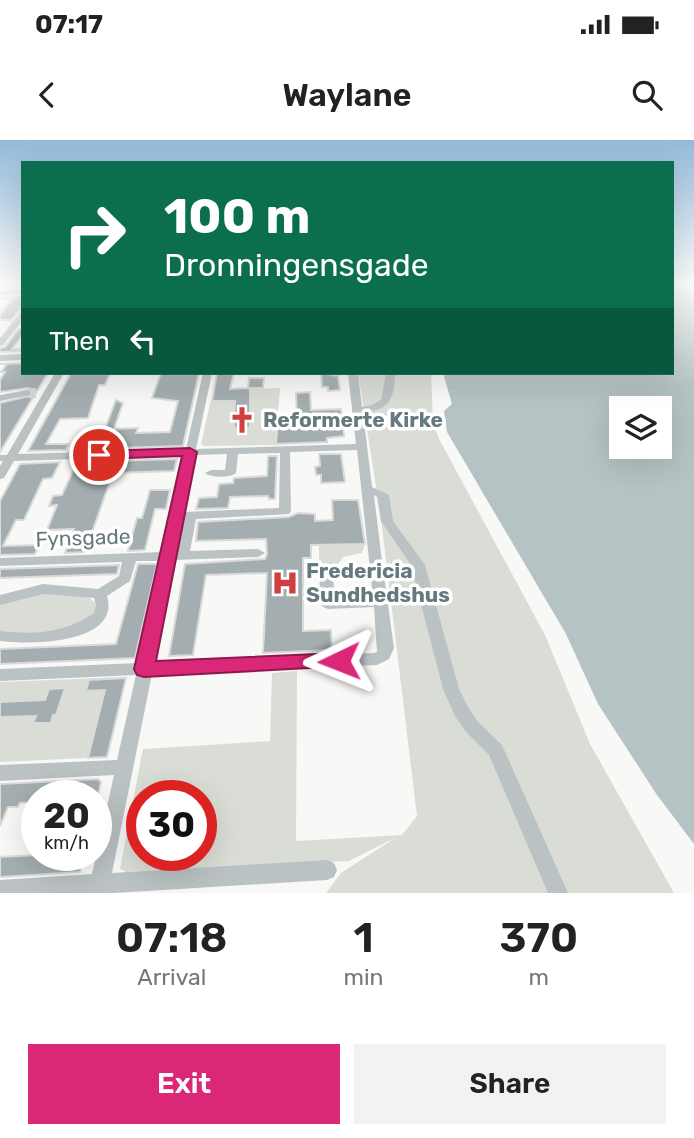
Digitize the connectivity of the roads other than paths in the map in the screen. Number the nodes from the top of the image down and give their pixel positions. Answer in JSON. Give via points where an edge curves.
{"nodes":[{"id":1,"x":19,"y":319,"type":"edge"},
{"id":2,"x":1,"y":341,"type":"edge"},
{"id":3,"x":21,"y":357,"type":"edge"},
{"id":4,"x":0,"y":358,"type":"edge"},
{"id":5,"x":59,"y":375,"type":"edge"},
{"id":6,"x":207,"y":375,"type":"edge"},
{"id":7,"x":353,"y":375,"type":"edge"},
{"id":8,"x":391,"y":375,"type":"edge"},
{"id":9,"x":48,"y":393,"type":"junction"},
{"id":10,"x":0,"y":397,"type":"edge"},
{"id":11,"x":358,"y":411,"type":"junction"},
{"id":12,"x":361,"y":447,"type":"junction"},
{"id":13,"x":285,"y":449,"type":"junction"},
{"id":14,"x":233,"y":451,"type":"junction"},
{"id":15,"x":190,"y":452,"type":"junction"},
{"id":16,"x":5,"y":458,"type":"edge"},
{"id":17,"x":211,"y":473,"type":"dead end"},
{"id":18,"x":0,"y":476,"type":"edge"},
{"id":19,"x":368,"y":489,"type":"junction"},
{"id":20,"x":190,"y":515,"type":"junction"},
{"id":21,"x":176,"y":516,"type":"junction"},
{"id":22,"x":258,"y":553,"type":"dead end"},
{"id":23,"x":175,"y":556,"type":"junction"},
{"id":24,"x":130,"y":557,"type":"junction"},
{"id":25,"x":0,"y":562,"type":"edge"},
{"id":26,"x":379,"y":573,"type":"junction"},
{"id":27,"x":100,"y":594,"type":"junction"},
{"id":28,"x":0,"y":600,"type":"edge"},
{"id":29,"x":382,"y":602,"type":"junction"},
{"id":30,"x":0,"y":636,"type":"edge"},
{"id":31,"x":144,"y":669,"type":"junction"},
{"id":32,"x":0,"y":675,"type":"edge"},
{"id":33,"x":124,"y":767,"type":"junction"},
{"id":34,"x":0,"y":773,"type":"edge"},
{"id":35,"x":327,"y":870,"type":"dead end"},
{"id":36,"x":99,"y":889,"type":"edge"},
{"id":37,"x":0,"y":890,"type":"edge"},
{"id":38,"x":558,"y":893,"type":"edge"}],
"edges":[{"from":1,"to":2,"type":"street"},
{"from":3,"to":4,"type":"street"},
{"from":5,"to":9,"type":"street"},
{"from":6,"to":15,"type":"street"},
{"from":7,"to":11,"type":"street"},
{"from":8,"to":11,"type":"street","via":[[384,405]]},
{"from":9,"to":10,"type":"street"},
{"from":9,"to":16,"type":"street"},
{"from":11,"to":12,"type":"street"},
{"from":12,"to":13,"type":"street"},
{"from":12,"to":19,"type":"street"},
{"from":13,"to":14,"type":"street"},
{"from":13,"to":20,"type":"street","via":[[285,511]]},
{"from":14,"to":15,"type":"street"},
{"from":14,"to":17,"type":"street","via":[[230,473]]},
{"from":15,"to":16,"type":"street"},
{"from":15,"to":21,"type":"street"},
{"from":16,"to":18,"type":"street"},
{"from":19,"to":26,"type":"street"},
{"from":19,"to":38,"type":"street","via":[[383,495],[387,521],[418,565],[451,689],[472,727],[496,750],[504,765]]},
{"from":20,"to":21,"type":"street"},
{"from":20,"to":23,"type":"street"},
{"from":21,"to":23,"type":"street"},
{"from":22,"to":23,"type":"street","name":"Fynsgade"},
{"from":23,"to":24,"type":"street","name":"Fynsgade"},
{"from":23,"to":31,"type":"street"},
{"from":24,"to":25,"type":"street","name":"Fynsgade"},
{"from":24,"to":27,"type":"street","via":[[125,578]]},
{"from":26,"to":29,"type":"street"},
{"from":26,"to":29,"type":"street","via":[[326,574],[328,604]]},
{"from":27,"to":28,"type":"street","via":[[43,589]]},
{"from":27,"to":30,"type":"street","via":[[101,615],[82,628],[42,638]]},
{"from":29,"to":31,"type":"street","via":[[386,648],[377,659]]},
{"from":31,"to":32,"type":"street"},
{"from":31,"to":33,"type":"street"},
{"from":33,"to":34,"type":"street"},
{"from":33,"to":36,"type":"street"},
{"from":35,"to":36,"type":"street"},
{"from":36,"to":37,"type":"street"}]}
